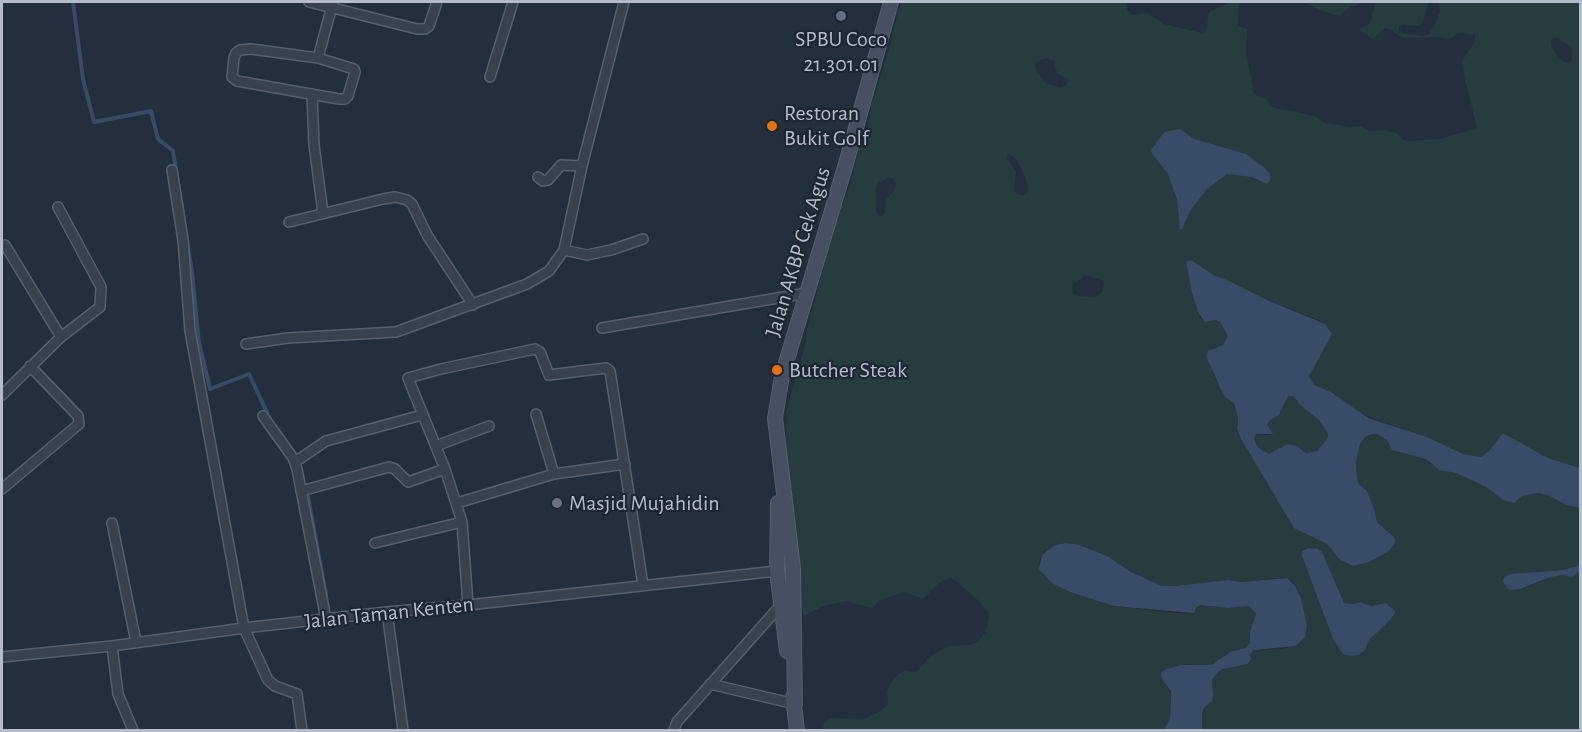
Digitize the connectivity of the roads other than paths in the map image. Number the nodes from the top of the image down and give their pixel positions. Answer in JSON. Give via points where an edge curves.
{"nodes":[{"id":1,"x":309,"y":2,"type":"edge"},
{"id":2,"x":437,"y":2,"type":"edge"},
{"id":3,"x":513,"y":2,"type":"edge"},
{"id":4,"x":624,"y":2,"type":"edge"},
{"id":5,"x":891,"y":2,"type":"edge"},
{"id":6,"x":332,"y":5,"type":"edge"},
{"id":7,"x":318,"y":58,"type":"junction"},
{"id":8,"x":490,"y":77,"type":"dead end"},
{"id":9,"x":312,"y":94,"type":"junction"},
{"id":10,"x":582,"y":166,"type":"junction"},
{"id":11,"x":172,"y":170,"type":"dead end"},
{"id":12,"x":538,"y":177,"type":"dead end"},
{"id":13,"x":58,"y":207,"type":"dead end"},
{"id":14,"x":323,"y":213,"type":"junction"},
{"id":15,"x":289,"y":222,"type":"dead end"},
{"id":16,"x":643,"y":239,"type":"dead end"},
{"id":17,"x":5,"y":245,"type":"dead end"},
{"id":18,"x":564,"y":250,"type":"junction"},
{"id":19,"x":807,"y":293,"type":"junction"},
{"id":20,"x":473,"y":305,"type":"junction"},
{"id":21,"x":602,"y":328,"type":"dead end"},
{"id":22,"x":61,"y":337,"type":"junction"},
{"id":23,"x":246,"y":344,"type":"dead end"},
{"id":24,"x":30,"y":366,"type":"junction"},
{"id":25,"x":2,"y":395,"type":"edge"},
{"id":26,"x":536,"y":414,"type":"dead end"},
{"id":27,"x":422,"y":415,"type":"junction"},
{"id":28,"x":263,"y":416,"type":"dead end"},
{"id":29,"x":489,"y":426,"type":"dead end"},
{"id":30,"x":436,"y":446,"type":"junction"},
{"id":31,"x":779,"y":448,"type":"junction"},
{"id":32,"x":296,"y":461,"type":"junction"},
{"id":33,"x":625,"y":464,"type":"junction"},
{"id":34,"x":445,"y":469,"type":"junction"},
{"id":35,"x":554,"y":474,"type":"junction"},
{"id":36,"x":2,"y":489,"type":"edge"},
{"id":37,"x":302,"y":491,"type":"junction"},
{"id":38,"x":457,"y":503,"type":"junction"},
{"id":39,"x":462,"y":522,"type":"junction"},
{"id":40,"x":112,"y":523,"type":"dead end"},
{"id":41,"x":375,"y":543,"type":"dead end"},
{"id":42,"x":777,"y":571,"type":"junction"},
{"id":43,"x":643,"y":585,"type":"junction"},
{"id":44,"x":468,"y":605,"type":"junction"},
{"id":45,"x":780,"y":606,"type":"junction"},
{"id":46,"x":387,"y":612,"type":"junction"},
{"id":47,"x":326,"y":619,"type":"junction"},
{"id":48,"x":244,"y":628,"type":"junction"},
{"id":49,"x":136,"y":642,"type":"junction"},
{"id":50,"x":112,"y":646,"type":"junction"},
{"id":51,"x":2,"y":657,"type":"edge"},
{"id":52,"x":710,"y":684,"type":"junction"},
{"id":53,"x":795,"y":704,"type":"junction"},
{"id":54,"x":133,"y":730,"type":"edge"},
{"id":55,"x":302,"y":730,"type":"edge"},
{"id":56,"x":404,"y":730,"type":"edge"},
{"id":57,"x":674,"y":730,"type":"edge"},
{"id":58,"x":797,"y":730,"type":"edge"}],
"edges":[{"from":1,"to":6,"type":"street"},
{"from":2,"to":6,"type":"street","via":[[425,29]]},
{"from":3,"to":8,"type":"street"},
{"from":4,"to":10,"type":"street"},
{"from":5,"to":19,"type":"main road","name":"Jalan AKBP Cek Agus"},
{"from":6,"to":7,"type":"street"},
{"from":7,"to":9,"type":"street","via":[[355,72],[345,99]]},
{"from":7,"to":9,"type":"street","via":[[246,49],[234,58],[232,77],[237,81]]},
{"from":9,"to":14,"type":"street"},
{"from":10,"to":12,"type":"street","via":[[561,165],[548,180]]},
{"from":10,"to":18,"type":"street"},
{"from":11,"to":48,"type":"street","via":[[183,240],[190,331]]},
{"from":13,"to":22,"type":"street","via":[[102,294],[98,310]]},
{"from":14,"to":15,"type":"street"},
{"from":14,"to":20,"type":"street","via":[[395,197],[407,200]]},
{"from":16,"to":18,"type":"street","via":[[587,255]]},
{"from":17,"to":22,"type":"street"},
{"from":18,"to":20,"type":"street","via":[[539,278]]},
{"from":19,"to":21,"type":"street"},
{"from":19,"to":31,"type":"main road","name":"Jalan AKBP Cek Agus","via":[[774,418]]},
{"from":20,"to":23,"type":"street","via":[[396,332]]},
{"from":22,"to":24,"type":"street"},
{"from":24,"to":25,"type":"street"},
{"from":24,"to":36,"type":"street","via":[[78,416],[79,424]]},
{"from":26,"to":35,"type":"street"},
{"from":27,"to":30,"type":"street"},
{"from":27,"to":32,"type":"street","via":[[326,441]]},
{"from":27,"to":33,"type":"street","via":[[408,379],[535,349],[540,351],[549,375],[610,369]]},
{"from":28,"to":32,"type":"street"},
{"from":29,"to":30,"type":"street"},
{"from":30,"to":34,"type":"street"},
{"from":31,"to":42,"type":"main road","name":"Jalan AKBP Cek Agus"},
{"from":31,"to":53,"type":"main road","name":"Jalan AKBP Cek Agus","via":[[793,568]]},
{"from":32,"to":37,"type":"street"},
{"from":33,"to":35,"type":"street"},
{"from":33,"to":43,"type":"street"},
{"from":34,"to":37,"type":"street","via":[[408,482],[389,467]]},
{"from":34,"to":38,"type":"street"},
{"from":35,"to":38,"type":"street"},
{"from":37,"to":47,"type":"street"},
{"from":38,"to":39,"type":"street"},
{"from":39,"to":41,"type":"street"},
{"from":39,"to":44,"type":"street"},
{"from":40,"to":49,"type":"street"},
{"from":42,"to":43,"type":"street","name":"Jalan Taman Kenten"},
{"from":42,"to":45,"type":"main road","name":"Jalan AKBP Cek Agus"},
{"from":43,"to":44,"type":"street","name":"Jalan Taman Kenten"},
{"from":44,"to":46,"type":"street","name":"Jalan Taman Kenten"},
{"from":45,"to":52,"type":"street"},
{"from":45,"to":53,"type":"main road","name":"Jalan AKBP Cek Agus"},
{"from":46,"to":47,"type":"street","name":"Jalan Taman Kenten"},
{"from":46,"to":56,"type":"street"},
{"from":47,"to":48,"type":"street","name":"Jalan Taman Kenten"},
{"from":48,"to":49,"type":"street","name":"Jalan Taman Kenten"},
{"from":48,"to":55,"type":"street","via":[[268,680],[297,694]]},
{"from":49,"to":50,"type":"street","name":"Jalan Taman Kenten"},
{"from":50,"to":51,"type":"street","name":"Jalan Taman Kenten"},
{"from":50,"to":54,"type":"street","via":[[118,694]]},
{"from":52,"to":53,"type":"street"},
{"from":52,"to":57,"type":"street"},
{"from":53,"to":58,"type":"main road","name":"Jalan AKBP Cek Agus"}]}
